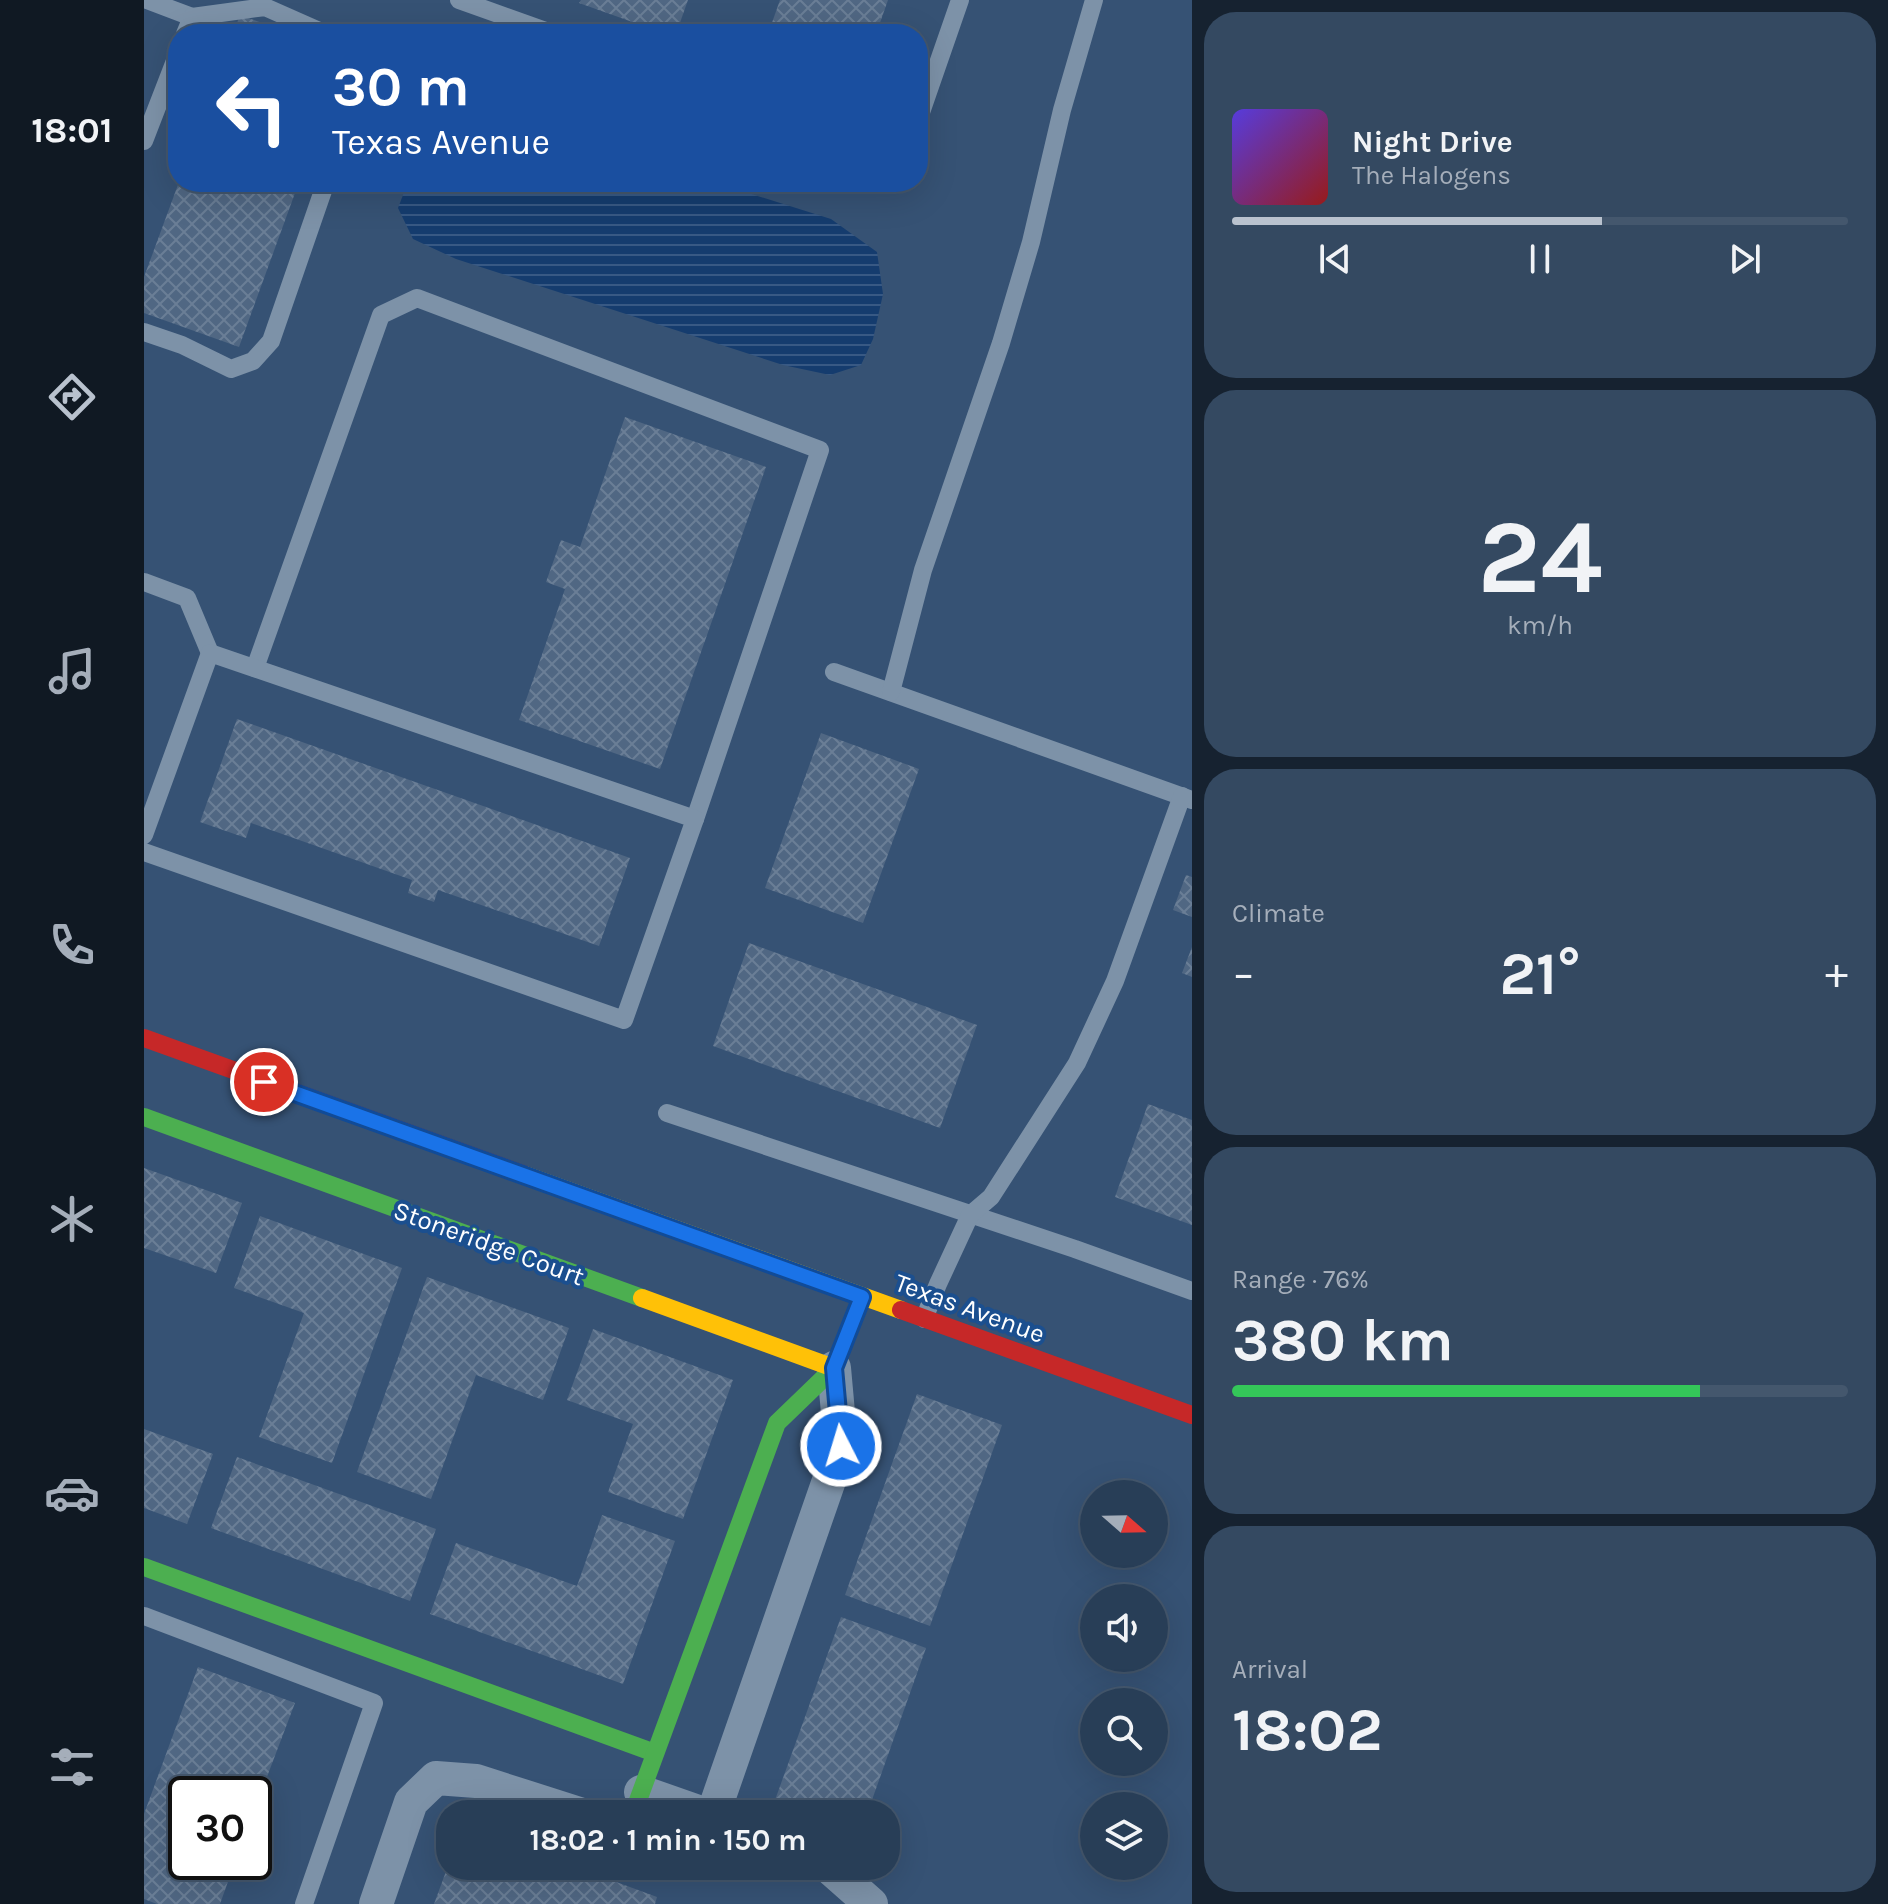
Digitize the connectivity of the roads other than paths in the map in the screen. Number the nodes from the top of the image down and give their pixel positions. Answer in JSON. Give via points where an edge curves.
{"nodes":[{"id":1,"x":147,"y":0,"type":"edge"},
{"id":2,"x":459,"y":0,"type":"edge"},
{"id":3,"x":960,"y":0,"type":"edge"},
{"id":4,"x":1094,"y":0,"type":"edge"},
{"id":5,"x":186,"y":24,"type":"edge"},
{"id":6,"x":197,"y":24,"type":"edge"},
{"id":7,"x":303,"y":24,"type":"edge"},
{"id":8,"x":526,"y":24,"type":"edge"},
{"id":9,"x":168,"y":79,"type":"edge"},
{"id":10,"x":928,"y":92,"type":"edge"},
{"id":11,"x":144,"y":141,"type":"edge"},
{"id":12,"x":323,"y":192,"type":"edge"},
{"id":13,"x":144,"y":332,"type":"edge"},
{"id":14,"x":144,"y":582,"type":"edge"},
{"id":15,"x":210,"y":653,"type":"junction"},
{"id":16,"x":255,"y":668,"type":"junction"},
{"id":17,"x":834,"y":672,"type":"dead end"},
{"id":18,"x":891,"y":692,"type":"junction"},
{"id":19,"x":1187,"y":798,"type":"edge"},
{"id":20,"x":695,"y":819,"type":"junction"},
{"id":21,"x":144,"y":835,"type":"edge"},
{"id":22,"x":144,"y":852,"type":"edge"},
{"id":23,"x":144,"y":1038,"type":"edge"},
{"id":24,"x":667,"y":1113,"type":"dead end"},
{"id":25,"x":144,"y":1117,"type":"edge"},
{"id":26,"x":970,"y":1215,"type":"junction"},
{"id":27,"x":1192,"y":1291,"type":"edge"},
{"id":28,"x":862,"y":1297,"type":"junction"},
{"id":29,"x":924,"y":1319,"type":"junction"},
{"id":30,"x":834,"y":1368,"type":"junction"},
{"id":31,"x":1192,"y":1415,"type":"edge"},
{"id":32,"x":144,"y":1567,"type":"edge"},
{"id":33,"x":144,"y":1616,"type":"edge"},
{"id":34,"x":655,"y":1753,"type":"junction"},
{"id":35,"x":535,"y":1800,"type":"edge"},
{"id":36,"x":638,"y":1800,"type":"edge"},
{"id":37,"x":718,"y":1800,"type":"edge"},
{"id":38,"x":844,"y":1880,"type":"edge"},
{"id":39,"x":304,"y":1904,"type":"edge"},
{"id":40,"x":376,"y":1904,"type":"edge"},
{"id":41,"x":871,"y":1904,"type":"edge"}],
"edges":[{"from":1,"to":5,"type":"lane"},
{"from":2,"to":8,"type":"lane"},
{"from":3,"to":10,"type":"lane"},
{"from":4,"to":18,"type":"lane","via":[[1031,242],[923,570]]},
{"from":6,"to":7,"type":"lane","via":[[265,7]]},
{"from":9,"to":11,"type":"lane"},
{"from":12,"to":13,"type":"lane","via":[[271,341],[253,361],[231,369]]},
{"from":14,"to":15,"type":"lane","via":[[187,598]]},
{"from":15,"to":16,"type":"lane"},
{"from":15,"to":21,"type":"lane"},
{"from":16,"to":20,"type":"lane"},
{"from":16,"to":20,"type":"lane","via":[[381,315],[417,298],[820,450]]},
{"from":17,"to":18,"type":"lane"},
{"from":18,"to":19,"type":"lane"},
{"from":19,"to":26,"type":"lane","via":[[1077,1063],[991,1197]]},
{"from":20,"to":22,"type":"lane","via":[[624,1020]]},
{"from":23,"to":28,"type":"street","name":"Texas Avenue"},
{"from":24,"to":26,"type":"lane"},
{"from":25,"to":30,"type":"street","name":"Stoneridge Court"},
{"from":26,"to":27,"type":"lane"},
{"from":26,"to":29,"type":"lane"},
{"from":28,"to":29,"type":"street","name":"Texas Avenue"},
{"from":28,"to":30,"type":"street"},
{"from":29,"to":31,"type":"street","name":"Texas Avenue"},
{"from":30,"to":34,"type":"street","via":[[777,1423]]},
{"from":30,"to":37,"type":"street","via":[[841,1446]]},
{"from":32,"to":34,"type":"street"},
{"from":33,"to":39,"type":"lane","via":[[374,1703]]},
{"from":34,"to":36,"type":"street"},
{"from":35,"to":40,"type":"street","via":[[476,1781],[436,1778],[411,1802]]},
{"from":38,"to":41,"type":"street"}]}
